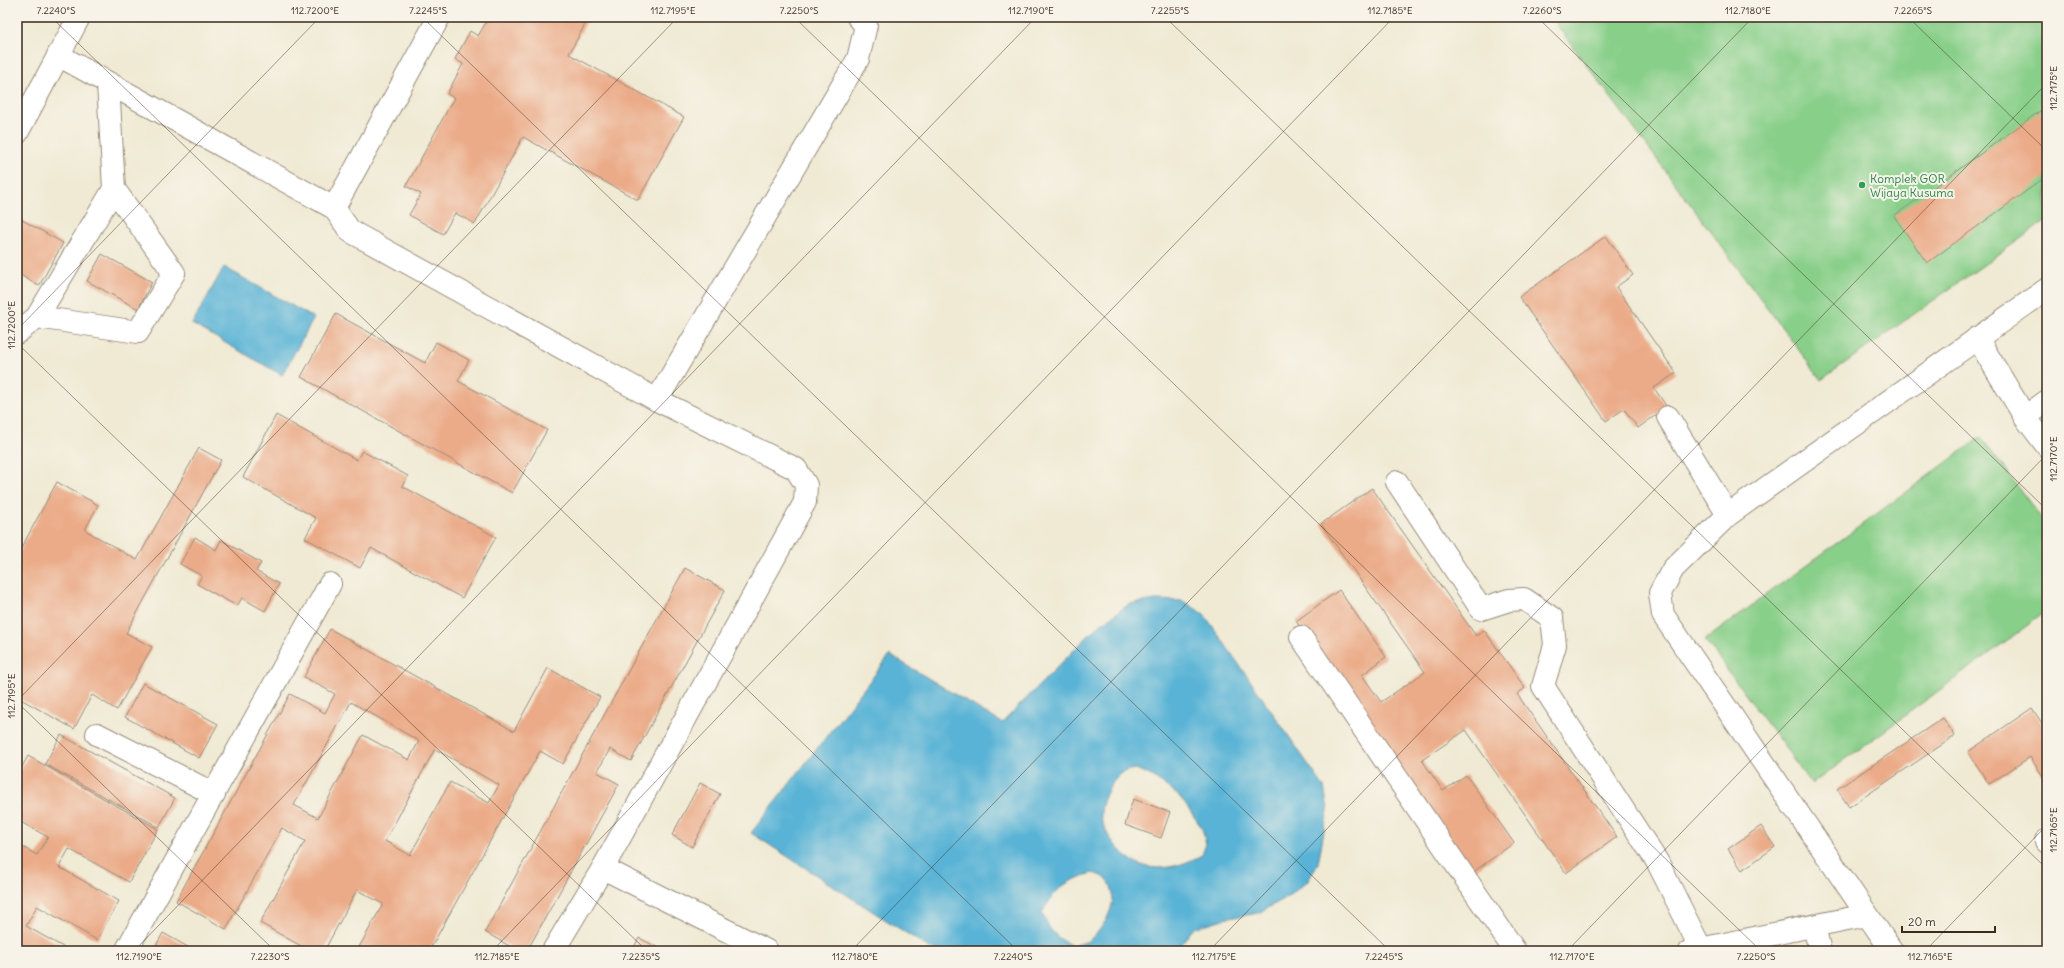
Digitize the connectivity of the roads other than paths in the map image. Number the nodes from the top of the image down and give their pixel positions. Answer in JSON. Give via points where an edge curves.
{"nodes":[{"id":1,"x":79,"y":17,"type":"edge"},
{"id":2,"x":439,"y":17,"type":"edge"},
{"id":3,"x":858,"y":17,"type":"edge"},
{"id":4,"x":58,"y":55,"type":"junction"},
{"id":5,"x":108,"y":83,"type":"junction"},
{"id":6,"x":17,"y":133,"type":"edge"},
{"id":7,"x":114,"y":189,"type":"junction"},
{"id":8,"x":334,"y":208,"type":"junction"},
{"id":9,"x":2047,"y":289,"type":"edge"},
{"id":10,"x":37,"y":318,"type":"junction"},
{"id":11,"x":17,"y":333,"type":"edge"},
{"id":12,"x":1977,"y":338,"type":"junction"},
{"id":13,"x":657,"y":400,"type":"junction"},
{"id":14,"x":2047,"y":401,"type":"edge"},
{"id":15,"x":1668,"y":417,"type":"dead end"},
{"id":16,"x":2025,"y":417,"type":"junction"},
{"id":17,"x":2047,"y":446,"type":"edge"},
{"id":18,"x":1397,"y":482,"type":"dead end"},
{"id":19,"x":1728,"y":515,"type":"junction"},
{"id":20,"x":330,"y":584,"type":"dead end"},
{"id":21,"x":1301,"y":637,"type":"dead end"},
{"id":22,"x":97,"y":734,"type":"dead end"},
{"id":23,"x":214,"y":794,"type":"junction"},
{"id":24,"x":603,"y":868,"type":"junction"},
{"id":25,"x":1867,"y":915,"type":"junction"},
{"id":26,"x":1814,"y":926,"type":"junction"},
{"id":27,"x":1696,"y":950,"type":"edge"},
{"id":28,"x":126,"y":951,"type":"edge"},
{"id":29,"x":553,"y":951,"type":"edge"},
{"id":30,"x":767,"y":951,"type":"edge"},
{"id":31,"x":1515,"y":951,"type":"edge"},
{"id":32,"x":1820,"y":951,"type":"edge"},
{"id":33,"x":1892,"y":951,"type":"edge"}],
"edges":[{"from":1,"to":4,"type":"lane"},
{"from":2,"to":8,"type":"lane"},
{"from":3,"to":13,"type":"lane","via":[[866,25],[858,59]]},
{"from":4,"to":5,"type":"lane"},
{"from":4,"to":6,"type":"lane"},
{"from":5,"to":7,"type":"lane"},
{"from":5,"to":8,"type":"lane"},
{"from":7,"to":10,"type":"lane"},
{"from":7,"to":10,"type":"lane","via":[[174,273],[138,332]]},
{"from":8,"to":13,"type":"lane","via":[[350,231]]},
{"from":9,"to":12,"type":"lane"},
{"from":10,"to":11,"type":"lane"},
{"from":12,"to":16,"type":"lane"},
{"from":12,"to":19,"type":"lane"},
{"from":13,"to":24,"type":"lane","via":[[796,469],[806,485],[805,502]]},
{"from":14,"to":16,"type":"lane"},
{"from":15,"to":19,"type":"lane"},
{"from":16,"to":17,"type":"lane"},
{"from":18,"to":27,"type":"lane","via":[[1481,609],[1509,600],[1524,599],[1552,618],[1555,645],[1542,686],[1658,863]]},
{"from":19,"to":25,"type":"lane","via":[[1673,569],[1660,593],[1663,615]]},
{"from":20,"to":23,"type":"lane"},
{"from":21,"to":31,"type":"lane"},
{"from":22,"to":23,"type":"lane"},
{"from":23,"to":28,"type":"lane"},
{"from":24,"to":29,"type":"lane"},
{"from":24,"to":30,"type":"lane"},
{"from":25,"to":26,"type":"lane"},
{"from":25,"to":33,"type":"lane"},
{"from":26,"to":27,"type":"lane"},
{"from":26,"to":32,"type":"lane"}]}
